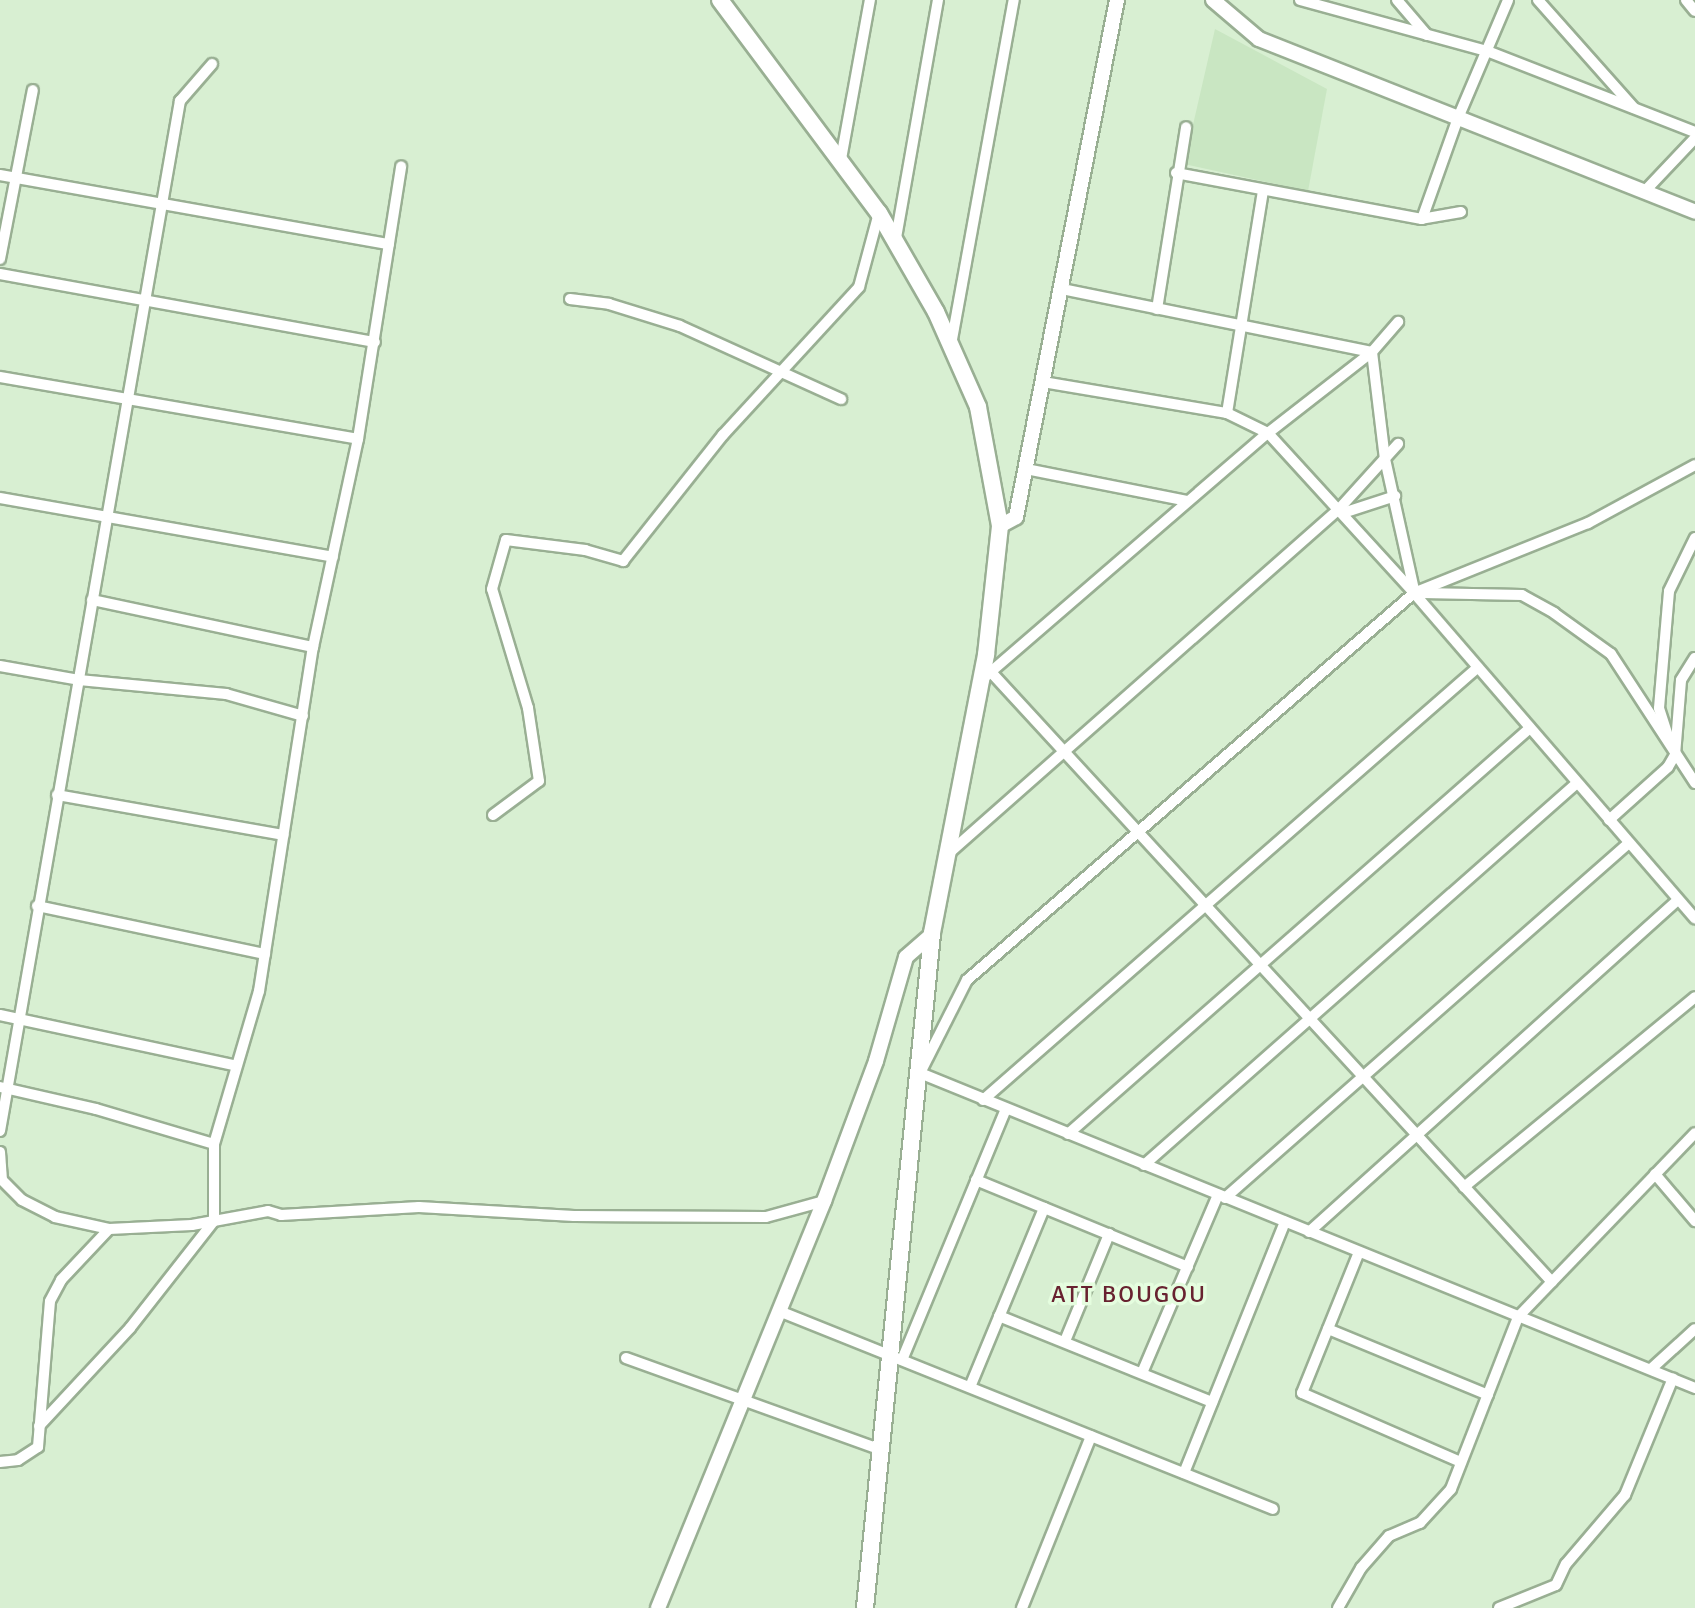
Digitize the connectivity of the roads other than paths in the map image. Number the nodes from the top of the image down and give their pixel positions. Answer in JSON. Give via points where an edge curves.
{"nodes":[{"id":1,"x":720,"y":0,"type":"edge"},
{"id":2,"x":870,"y":0,"type":"edge"},
{"id":3,"x":938,"y":0,"type":"edge"},
{"id":4,"x":1014,"y":0,"type":"edge"},
{"id":5,"x":1117,"y":0,"type":"edge"},
{"id":6,"x":1213,"y":0,"type":"edge"},
{"id":7,"x":1300,"y":0,"type":"edge"},
{"id":8,"x":1397,"y":0,"type":"edge"},
{"id":9,"x":1508,"y":0,"type":"edge"},
{"id":10,"x":1538,"y":0,"type":"edge"},
{"id":11,"x":1686,"y":0,"type":"edge"},
{"id":12,"x":1695,"y":11,"type":"edge"},
{"id":13,"x":1427,"y":34,"type":"junction"},
{"id":14,"x":1487,"y":51,"type":"junction"},
{"id":15,"x":212,"y":64,"type":"dead end"},
{"id":16,"x":33,"y":90,"type":"dead end"},
{"id":17,"x":1635,"y":109,"type":"junction"},
{"id":18,"x":1458,"y":118,"type":"junction"},
{"id":19,"x":1186,"y":127,"type":"dead end"},
{"id":20,"x":1695,"y":132,"type":"edge"},
{"id":21,"x":1695,"y":138,"type":"edge"},
{"id":22,"x":841,"y":159,"type":"junction"},
{"id":23,"x":401,"y":166,"type":"dead end"},
{"id":24,"x":1176,"y":173,"type":"junction"},
{"id":25,"x":0,"y":175,"type":"edge"},
{"id":26,"x":16,"y":178,"type":"junction"},
{"id":27,"x":1263,"y":191,"type":"junction"},
{"id":28,"x":1644,"y":192,"type":"junction"},
{"id":29,"x":163,"y":207,"type":"junction"},
{"id":30,"x":1461,"y":212,"type":"dead end"},
{"id":31,"x":1695,"y":212,"type":"edge"},
{"id":32,"x":879,"y":213,"type":"junction"},
{"id":33,"x":1422,"y":219,"type":"junction"},
{"id":34,"x":896,"y":238,"type":"junction"},
{"id":35,"x":388,"y":244,"type":"junction"},
{"id":36,"x":0,"y":259,"type":"edge"},
{"id":37,"x":0,"y":274,"type":"edge"},
{"id":38,"x":1062,"y":289,"type":"junction"},
{"id":39,"x":570,"y":299,"type":"dead end"},
{"id":40,"x":148,"y":302,"type":"junction"},
{"id":41,"x":1157,"y":309,"type":"junction"},
{"id":42,"x":1398,"y":322,"type":"dead end"},
{"id":43,"x":1240,"y":326,"type":"junction"},
{"id":44,"x":374,"y":342,"type":"junction"},
{"id":45,"x":951,"y":345,"type":"junction"},
{"id":46,"x":1372,"y":352,"type":"junction"},
{"id":47,"x":779,"y":371,"type":"junction"},
{"id":48,"x":0,"y":377,"type":"edge"},
{"id":49,"x":1044,"y":382,"type":"junction"},
{"id":50,"x":841,"y":399,"type":"dead end"},
{"id":51,"x":128,"y":401,"type":"junction"},
{"id":52,"x":1227,"y":413,"type":"junction"},
{"id":53,"x":1268,"y":433,"type":"junction"},
{"id":54,"x":358,"y":439,"type":"junction"},
{"id":55,"x":1398,"y":444,"type":"dead end"},
{"id":56,"x":1385,"y":459,"type":"junction"},
{"id":57,"x":1695,"y":465,"type":"edge"},
{"id":58,"x":1026,"y":469,"type":"junction"},
{"id":59,"x":1395,"y":496,"type":"junction"},
{"id":60,"x":0,"y":498,"type":"edge"},
{"id":61,"x":1188,"y":501,"type":"junction"},
{"id":62,"x":1341,"y":511,"type":"junction"},
{"id":63,"x":108,"y":517,"type":"junction"},
{"id":64,"x":1000,"y":526,"type":"junction"},
{"id":65,"x":1695,"y":538,"type":"edge"},
{"id":66,"x":333,"y":557,"type":"junction"},
{"id":67,"x":1414,"y":593,"type":"junction"},
{"id":68,"x":92,"y":600,"type":"junction"},
{"id":69,"x":313,"y":647,"type":"junction"},
{"id":70,"x":1695,"y":658,"type":"edge"},
{"id":71,"x":0,"y":666,"type":"edge"},
{"id":72,"x":1477,"y":668,"type":"junction"},
{"id":73,"x":986,"y":676,"type":"junction"},
{"id":74,"x":79,"y":680,"type":"junction"},
{"id":75,"x":303,"y":716,"type":"junction"},
{"id":76,"x":1530,"y":729,"type":"junction"},
{"id":77,"x":1064,"y":751,"type":"junction"},
{"id":78,"x":1675,"y":755,"type":"junction"},
{"id":79,"x":1577,"y":783,"type":"junction"},
{"id":80,"x":1695,"y":783,"type":"edge"},
{"id":81,"x":57,"y":795,"type":"junction"},
{"id":82,"x":493,"y":815,"type":"dead end"},
{"id":83,"x":1609,"y":820,"type":"junction"},
{"id":84,"x":1138,"y":833,"type":"junction"},
{"id":85,"x":284,"y":835,"type":"junction"},
{"id":86,"x":1629,"y":843,"type":"junction"},
{"id":87,"x":947,"y":856,"type":"junction"},
{"id":88,"x":1678,"y":900,"type":"junction"},
{"id":89,"x":37,"y":906,"type":"junction"},
{"id":90,"x":1206,"y":907,"type":"junction"},
{"id":91,"x":1695,"y":919,"type":"edge"},
{"id":92,"x":932,"y":934,"type":"junction"},
{"id":93,"x":265,"y":954,"type":"junction"},
{"id":94,"x":1261,"y":966,"type":"junction"},
{"id":95,"x":1695,"y":997,"type":"edge"},
{"id":96,"x":0,"y":1015,"type":"edge"},
{"id":97,"x":1307,"y":1017,"type":"junction"},
{"id":98,"x":18,"y":1019,"type":"junction"},
{"id":99,"x":234,"y":1065,"type":"junction"},
{"id":100,"x":920,"y":1073,"type":"junction"},
{"id":101,"x":1363,"y":1077,"type":"junction"},
{"id":102,"x":2,"y":1088,"type":"edge"},
{"id":103,"x":983,"y":1100,"type":"junction"},
{"id":104,"x":1006,"y":1109,"type":"junction"},
{"id":105,"x":0,"y":1131,"type":"edge"},
{"id":106,"x":1695,"y":1133,"type":"edge"},
{"id":107,"x":1068,"y":1134,"type":"junction"},
{"id":108,"x":1414,"y":1134,"type":"junction"},
{"id":109,"x":214,"y":1144,"type":"junction"},
{"id":110,"x":0,"y":1152,"type":"edge"},
{"id":111,"x":1144,"y":1165,"type":"junction"},
{"id":112,"x":1655,"y":1174,"type":"junction"},
{"id":113,"x":1,"y":1178,"type":"edge"},
{"id":114,"x":976,"y":1180,"type":"junction"},
{"id":115,"x":1464,"y":1187,"type":"junction"},
{"id":116,"x":1222,"y":1197,"type":"junction"},
{"id":117,"x":824,"y":1201,"type":"junction"},
{"id":118,"x":1044,"y":1208,"type":"junction"},
{"id":119,"x":214,"y":1221,"type":"junction"},
{"id":120,"x":1695,"y":1221,"type":"edge"},
{"id":121,"x":1285,"y":1222,"type":"junction"},
{"id":122,"x":109,"y":1230,"type":"junction"},
{"id":123,"x":1309,"y":1232,"type":"junction"},
{"id":124,"x":1109,"y":1234,"type":"junction"},
{"id":125,"x":1359,"y":1252,"type":"junction"},
{"id":126,"x":1188,"y":1267,"type":"junction"},
{"id":127,"x":1552,"y":1282,"type":"junction"},
{"id":128,"x":779,"y":1311,"type":"junction"},
{"id":129,"x":999,"y":1316,"type":"junction"},
{"id":130,"x":1518,"y":1317,"type":"junction"},
{"id":131,"x":1328,"y":1329,"type":"junction"},
{"id":132,"x":1695,"y":1329,"type":"edge"},
{"id":133,"x":1065,"y":1341,"type":"junction"},
{"id":134,"x":896,"y":1357,"type":"junction"},
{"id":135,"x":626,"y":1358,"type":"dead end"},
{"id":136,"x":1651,"y":1369,"type":"junction"},
{"id":137,"x":1142,"y":1373,"type":"junction"},
{"id":138,"x":1673,"y":1378,"type":"junction"},
{"id":139,"x":970,"y":1387,"type":"junction"},
{"id":140,"x":1695,"y":1388,"type":"edge"},
{"id":141,"x":1488,"y":1395,"type":"junction"},
{"id":142,"x":743,"y":1400,"type":"junction"},
{"id":143,"x":1212,"y":1402,"type":"junction"},
{"id":144,"x":39,"y":1426,"type":"junction"},
{"id":145,"x":1091,"y":1436,"type":"junction"},
{"id":146,"x":881,"y":1450,"type":"junction"},
{"id":147,"x":0,"y":1462,"type":"edge"},
{"id":148,"x":1461,"y":1462,"type":"junction"},
{"id":149,"x":1184,"y":1473,"type":"junction"},
{"id":150,"x":1273,"y":1508,"type":"dead end"},
{"id":151,"x":658,"y":1608,"type":"edge"},
{"id":152,"x":865,"y":1608,"type":"edge"},
{"id":153,"x":1022,"y":1608,"type":"edge"},
{"id":154,"x":1338,"y":1608,"type":"edge"},
{"id":155,"x":1499,"y":1608,"type":"edge"}],
"edges":[{"from":1,"to":22,"type":"main road"},
{"from":2,"to":22,"type":"street"},
{"from":3,"to":34,"type":"street"},
{"from":4,"to":45,"type":"street"},
{"from":5,"to":38,"type":"street"},
{"from":6,"to":18,"type":"street","via":[[1259,39]]},
{"from":7,"to":13,"type":"street"},
{"from":8,"to":13,"type":"street"},
{"from":9,"to":14,"type":"street"},
{"from":10,"to":17,"type":"street"},
{"from":11,"to":12,"type":"street"},
{"from":13,"to":14,"type":"street"},
{"from":14,"to":17,"type":"street"},
{"from":14,"to":18,"type":"street"},
{"from":15,"to":29,"type":"street","via":[[180,101]]},
{"from":16,"to":26,"type":"street"},
{"from":17,"to":20,"type":"street"},
{"from":18,"to":28,"type":"street"},
{"from":18,"to":33,"type":"street"},
{"from":19,"to":24,"type":"street"},
{"from":21,"to":28,"type":"street"},
{"from":22,"to":32,"type":"main road"},
{"from":23,"to":35,"type":"street"},
{"from":24,"to":27,"type":"street"},
{"from":24,"to":41,"type":"street"},
{"from":25,"to":26,"type":"street"},
{"from":26,"to":29,"type":"street"},
{"from":26,"to":36,"type":"street"},
{"from":27,"to":33,"type":"street"},
{"from":27,"to":43,"type":"street"},
{"from":28,"to":31,"type":"street"},
{"from":29,"to":35,"type":"street"},
{"from":29,"to":40,"type":"street"},
{"from":30,"to":33,"type":"street"},
{"from":32,"to":34,"type":"main road"},
{"from":32,"to":47,"type":"street","via":[[859,287]]},
{"from":34,"to":45,"type":"main road"},
{"from":35,"to":44,"type":"street"},
{"from":37,"to":40,"type":"street"},
{"from":38,"to":41,"type":"street"},
{"from":38,"to":49,"type":"street"},
{"from":39,"to":47,"type":"street","via":[[609,304],[680,326]]},
{"from":40,"to":44,"type":"street"},
{"from":40,"to":51,"type":"street"},
{"from":41,"to":43,"type":"street"},
{"from":42,"to":46,"type":"street"},
{"from":43,"to":46,"type":"street"},
{"from":43,"to":52,"type":"street"},
{"from":44,"to":54,"type":"street"},
{"from":45,"to":64,"type":"main road","via":[[978,407]]},
{"from":46,"to":53,"type":"street"},
{"from":46,"to":56,"type":"street"},
{"from":47,"to":50,"type":"street"},
{"from":47,"to":82,"type":"street","via":[[623,561],[585,550],[506,540],[492,589],[528,708],[539,782]]},
{"from":48,"to":51,"type":"street"},
{"from":49,"to":52,"type":"street"},
{"from":49,"to":58,"type":"street"},
{"from":51,"to":54,"type":"street"},
{"from":51,"to":63,"type":"street"},
{"from":52,"to":53,"type":"street"},
{"from":53,"to":61,"type":"street"},
{"from":53,"to":62,"type":"street"},
{"from":54,"to":66,"type":"street"},
{"from":55,"to":56,"type":"street"},
{"from":56,"to":59,"type":"street"},
{"from":56,"to":62,"type":"street"},
{"from":57,"to":67,"type":"street","via":[[1588,523]]},
{"from":58,"to":61,"type":"street"},
{"from":58,"to":64,"type":"street","via":[[1016,517]]},
{"from":59,"to":62,"type":"street"},
{"from":59,"to":67,"type":"street"},
{"from":60,"to":63,"type":"street"},
{"from":61,"to":73,"type":"street"},
{"from":62,"to":67,"type":"street"},
{"from":62,"to":77,"type":"street"},
{"from":63,"to":66,"type":"street"},
{"from":63,"to":68,"type":"street"},
{"from":64,"to":73,"type":"main road"},
{"from":65,"to":78,"type":"street","via":[[1670,591],[1659,709]]},
{"from":66,"to":69,"type":"street"},
{"from":67,"to":72,"type":"street"},
{"from":67,"to":78,"type":"street","via":[[1522,595],[1554,613],[1611,654]]},
{"from":67,"to":84,"type":"street"},
{"from":68,"to":69,"type":"street"},
{"from":68,"to":74,"type":"street"},
{"from":69,"to":75,"type":"street"},
{"from":70,"to":78,"type":"street","via":[[1681,680]]},
{"from":71,"to":74,"type":"street"},
{"from":72,"to":76,"type":"street"},
{"from":72,"to":90,"type":"street"},
{"from":73,"to":77,"type":"street"},
{"from":73,"to":87,"type":"main road"},
{"from":74,"to":75,"type":"street","via":[[226,694]]},
{"from":74,"to":81,"type":"street"},
{"from":75,"to":85,"type":"street"},
{"from":76,"to":79,"type":"street"},
{"from":76,"to":94,"type":"street"},
{"from":77,"to":84,"type":"street"},
{"from":77,"to":87,"type":"street"},
{"from":78,"to":80,"type":"street"},
{"from":78,"to":83,"type":"street","via":[[1668,767]]},
{"from":79,"to":83,"type":"street"},
{"from":79,"to":97,"type":"street"},
{"from":81,"to":85,"type":"street"},
{"from":81,"to":89,"type":"street"},
{"from":83,"to":86,"type":"street"},
{"from":84,"to":90,"type":"street"},
{"from":84,"to":100,"type":"street","via":[[967,980]]},
{"from":85,"to":93,"type":"street"},
{"from":86,"to":88,"type":"street"},
{"from":86,"to":101,"type":"street"},
{"from":87,"to":92,"type":"main road"},
{"from":88,"to":91,"type":"street"},
{"from":88,"to":108,"type":"street"},
{"from":89,"to":93,"type":"street"},
{"from":89,"to":98,"type":"street"},
{"from":90,"to":94,"type":"street"},
{"from":90,"to":103,"type":"street"},
{"from":92,"to":100,"type":"main road"},
{"from":92,"to":117,"type":"street","via":[[906,957],[876,1061]]},
{"from":93,"to":99,"type":"street","via":[[259,991]]},
{"from":94,"to":97,"type":"street"},
{"from":94,"to":107,"type":"street"},
{"from":95,"to":115,"type":"street"},
{"from":96,"to":98,"type":"street"},
{"from":97,"to":101,"type":"street"},
{"from":97,"to":111,"type":"street"},
{"from":98,"to":99,"type":"street"},
{"from":98,"to":102,"type":"street"},
{"from":99,"to":109,"type":"street"},
{"from":100,"to":103,"type":"street"},
{"from":100,"to":134,"type":"main road"},
{"from":101,"to":108,"type":"street"},
{"from":101,"to":116,"type":"street"},
{"from":102,"to":105,"type":"street"},
{"from":102,"to":109,"type":"street","via":[[96,1109]]},
{"from":103,"to":104,"type":"street"},
{"from":104,"to":107,"type":"street"},
{"from":104,"to":114,"type":"street"},
{"from":106,"to":112,"type":"street"},
{"from":107,"to":111,"type":"street"},
{"from":108,"to":115,"type":"street"},
{"from":108,"to":123,"type":"street"},
{"from":109,"to":119,"type":"street"},
{"from":110,"to":113,"type":"street"},
{"from":111,"to":116,"type":"street"},
{"from":112,"to":120,"type":"street"},
{"from":112,"to":127,"type":"street"},
{"from":113,"to":122,"type":"street","via":[[22,1200],[55,1217]]},
{"from":114,"to":118,"type":"street"},
{"from":114,"to":134,"type":"street"},
{"from":115,"to":127,"type":"street"},
{"from":116,"to":121,"type":"street"},
{"from":116,"to":126,"type":"street"},
{"from":117,"to":119,"type":"street","via":[[766,1217],[575,1216],[419,1207],[281,1215],[268,1211]]},
{"from":117,"to":128,"type":"street"},
{"from":118,"to":124,"type":"street"},
{"from":118,"to":129,"type":"street"},
{"from":119,"to":122,"type":"street"},
{"from":119,"to":144,"type":"street","via":[[130,1328]]},
{"from":121,"to":123,"type":"street"},
{"from":121,"to":143,"type":"street"},
{"from":122,"to":144,"type":"street","via":[[61,1280],[50,1301]]},
{"from":123,"to":125,"type":"street"},
{"from":124,"to":126,"type":"street"},
{"from":124,"to":133,"type":"street"},
{"from":125,"to":130,"type":"street"},
{"from":125,"to":131,"type":"street"},
{"from":126,"to":137,"type":"street"},
{"from":127,"to":130,"type":"street"},
{"from":128,"to":134,"type":"street"},
{"from":128,"to":142,"type":"street"},
{"from":129,"to":133,"type":"street"},
{"from":129,"to":139,"type":"street"},
{"from":130,"to":136,"type":"street"},
{"from":130,"to":141,"type":"street"},
{"from":131,"to":141,"type":"street"},
{"from":131,"to":148,"type":"street","via":[[1302,1393]]},
{"from":132,"to":136,"type":"street"},
{"from":133,"to":137,"type":"street"},
{"from":134,"to":139,"type":"street"},
{"from":134,"to":146,"type":"main road"},
{"from":135,"to":142,"type":"street"},
{"from":136,"to":138,"type":"street"},
{"from":137,"to":143,"type":"street"},
{"from":138,"to":140,"type":"street"},
{"from":138,"to":155,"type":"street","via":[[1625,1495],[1566,1564],[1556,1585]]},
{"from":139,"to":145,"type":"street"},
{"from":141,"to":148,"type":"street"},
{"from":142,"to":146,"type":"street"},
{"from":142,"to":151,"type":"street"},
{"from":143,"to":149,"type":"street"},
{"from":144,"to":147,"type":"street","via":[[38,1447],[18,1460]]},
{"from":145,"to":149,"type":"street"},
{"from":145,"to":153,"type":"street"},
{"from":146,"to":152,"type":"main road"},
{"from":148,"to":154,"type":"street","via":[[1451,1489],[1420,1523],[1389,1536],[1361,1568]]},
{"from":149,"to":150,"type":"street"}]}
